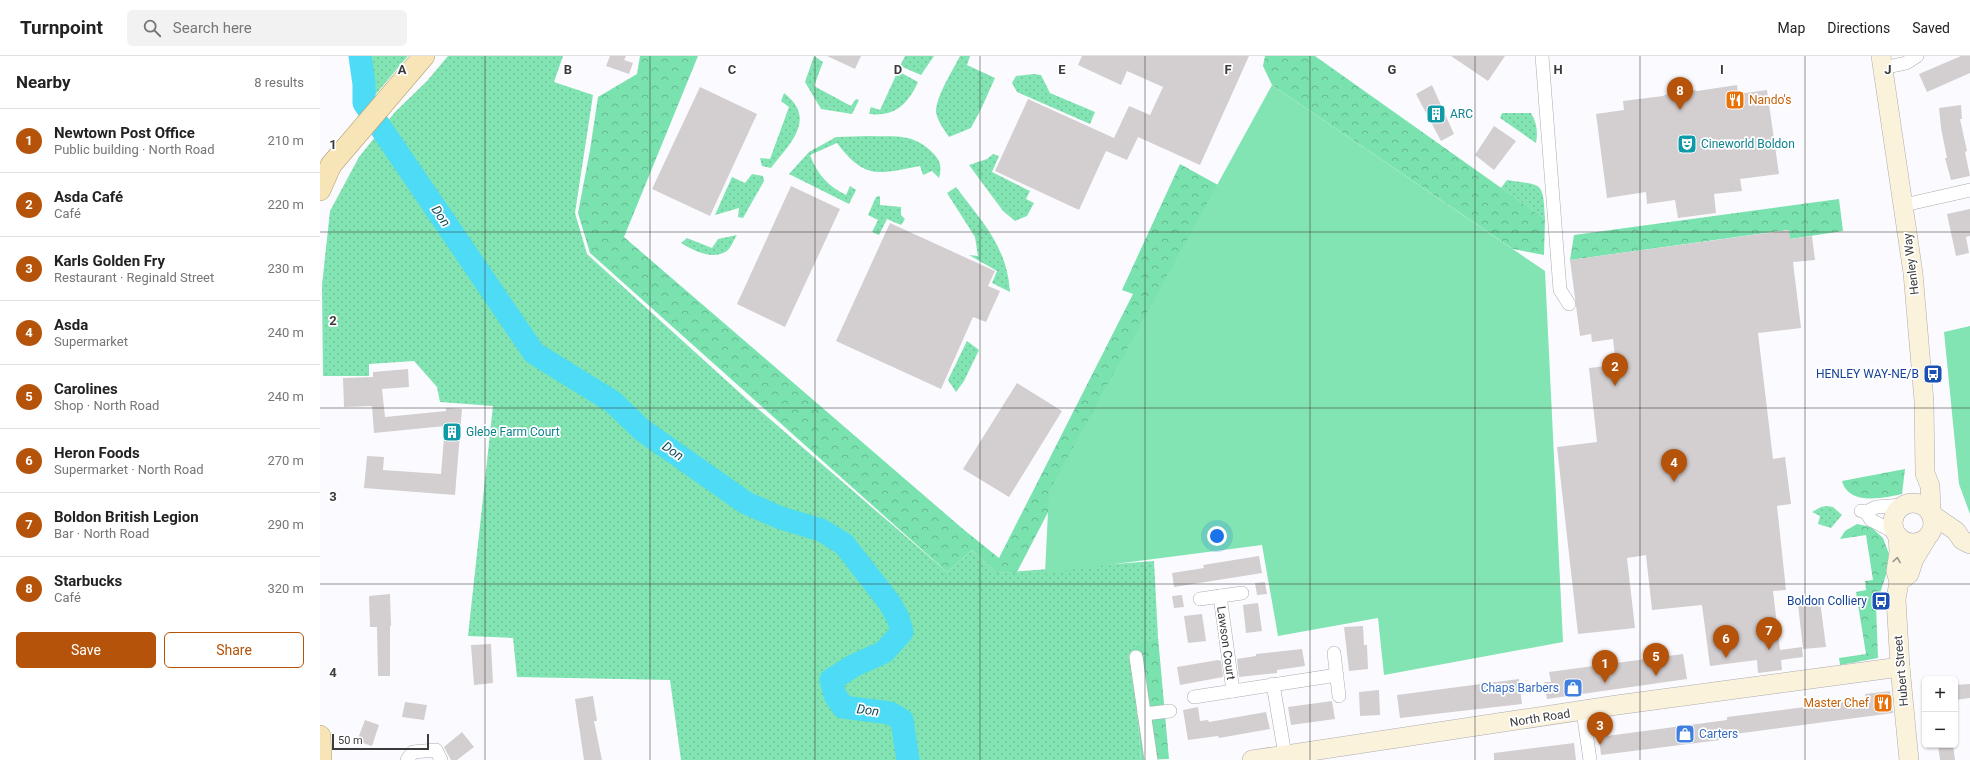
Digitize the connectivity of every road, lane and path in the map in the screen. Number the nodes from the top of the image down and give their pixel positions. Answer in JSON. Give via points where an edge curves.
{"nodes":[{"id":1,"x":424,"y":56,"type":"edge"},
{"id":2,"x":1542,"y":56,"type":"edge"},
{"id":3,"x":1917,"y":56,"type":"edge"},
{"id":4,"x":1882,"y":62,"type":"edge"},
{"id":5,"x":320,"y":190,"type":"edge"},
{"id":6,"x":1970,"y":190,"type":"edge"},
{"id":7,"x":1904,"y":205,"type":"junction"},
{"id":8,"x":1569,"y":304,"type":"dead end"},
{"id":9,"x":1925,"y":473,"type":"junction"},
{"id":10,"x":1907,"y":504,"type":"junction"},
{"id":11,"x":1931,"y":513,"type":"junction"},
{"id":12,"x":1897,"y":535,"type":"junction"},
{"id":13,"x":1927,"y":538,"type":"junction"},
{"id":14,"x":1966,"y":542,"type":"edge"},
{"id":15,"x":1899,"y":582,"type":"junction"},
{"id":16,"x":1242,"y":593,"type":"dead end"},
{"id":17,"x":1220,"y":596,"type":"junction"},
{"id":18,"x":1200,"y":599,"type":"dead end"},
{"id":19,"x":1334,"y":653,"type":"dead end"},
{"id":20,"x":1136,"y":658,"type":"dead end"},
{"id":21,"x":1900,"y":667,"type":"junction"},
{"id":22,"x":1337,"y":675,"type":"junction"},
{"id":23,"x":1273,"y":684,"type":"junction"},
{"id":24,"x":1233,"y":691,"type":"junction"},
{"id":25,"x":1339,"y":696,"type":"dead end"},
{"id":26,"x":1194,"y":697,"type":"dead end"},
{"id":27,"x":1170,"y":711,"type":"dead end"},
{"id":28,"x":1583,"y":711,"type":"junction"},
{"id":29,"x":1144,"y":714,"type":"junction"},
{"id":30,"x":320,"y":736,"type":"edge"},
{"id":31,"x":1285,"y":755,"type":"junction"},
{"id":32,"x":321,"y":760,"type":"edge"},
{"id":33,"x":407,"y":760,"type":"edge"},
{"id":34,"x":441,"y":760,"type":"edge"},
{"id":35,"x":1151,"y":760,"type":"edge"},
{"id":36,"x":1254,"y":760,"type":"edge"},
{"id":37,"x":1590,"y":760,"type":"edge"},
{"id":38,"x":1909,"y":760,"type":"edge"}],
"edges":[{"from":1,"to":5,"type":"main road","via":[[331,165]]},
{"from":2,"to":8,"type":"street","via":[[1560,290]]},
{"from":3,"to":4,"type":"street","via":[[1906,63]]},
{"from":4,"to":7,"type":"main road","name":"Henley Way"},
{"from":6,"to":7,"type":"street"},
{"from":7,"to":9,"type":"main road","name":"Henley Way","via":[[1923,387]]},
{"from":9,"to":10,"type":"main road","name":"Henley Way"},
{"from":9,"to":11,"type":"main road","name":"Henley Way","via":[[1930,486]]},
{"from":10,"to":11,"type":"main road","via":[[1921,504]]},
{"from":10,"to":12,"type":"main road","via":[[1895,514],[1893,527]]},
{"from":10,"to":12,"type":"street","via":[[1876,507],[1863,512]]},
{"from":11,"to":13,"type":"main road","via":[[1933,526]]},
{"from":11,"to":14,"type":"main road","via":[[1956,531]]},
{"from":12,"to":13,"type":"main road","via":[[1908,543]]},
{"from":15,"to":12,"type":"main road","name":"Hubert Street","one_way":true,"via":[[1896,571],[1899,552]]},
{"from":13,"to":14,"type":"main road"},
{"from":13,"to":15,"type":"main road","via":[[1914,559],[1909,574]]},
{"from":15,"to":21,"type":"main road","name":"Hubert Street","via":[[1896,599]]},
{"from":16,"to":17,"type":"street","name":"Lawson Court"},
{"from":17,"to":18,"type":"street","name":"Lawson Court"},
{"from":17,"to":24,"type":"street","name":"Lawson Court"},
{"from":19,"to":22,"type":"street"},
{"from":20,"to":29,"type":"street"},
{"from":21,"to":28,"type":"main road","name":"North Road"},
{"from":21,"to":38,"type":"main road","name":"Hubert Street"},
{"from":22,"to":23,"type":"street","name":"Lawson Court"},
{"from":22,"to":25,"type":"street"},
{"from":23,"to":24,"type":"street","name":"Lawson Court"},
{"from":23,"to":31,"type":"street"},
{"from":24,"to":26,"type":"street","name":"Lawson Court"},
{"from":27,"to":29,"type":"street"},
{"from":28,"to":31,"type":"main road","name":"North Road"},
{"from":28,"to":37,"type":"street"},
{"from":29,"to":35,"type":"street"},
{"from":30,"to":32,"type":"main road"},
{"from":31,"to":36,"type":"main road","name":"North Road"},
{"from":33,"to":34,"type":"street","via":[[413,752],[436,750]]}]}
